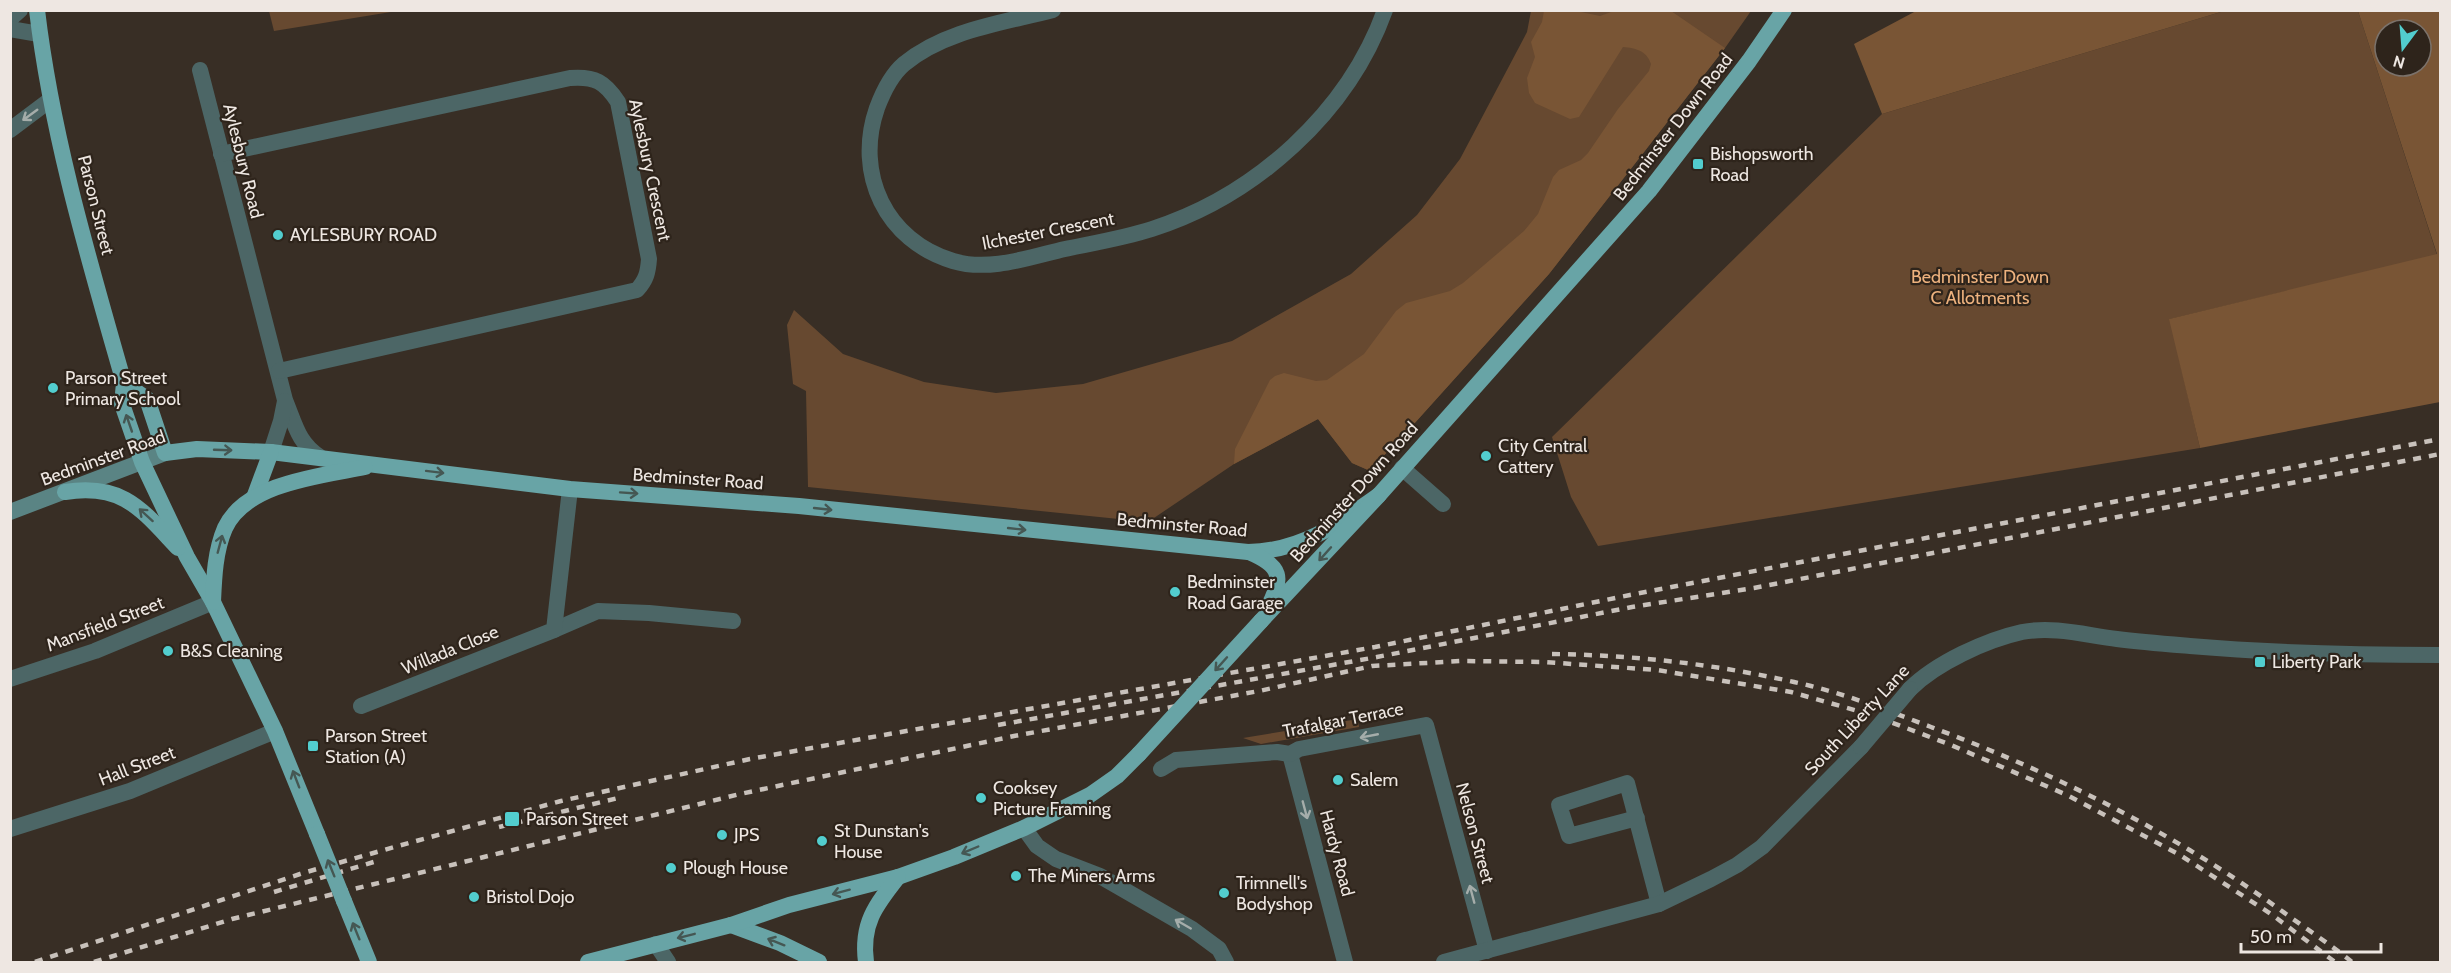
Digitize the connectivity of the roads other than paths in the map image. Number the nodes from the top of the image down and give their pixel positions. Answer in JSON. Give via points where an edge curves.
{"nodes":[{"id":1,"x":20,"y":10,"type":"edge"},
{"id":2,"x":37,"y":10,"type":"edge"},
{"id":3,"x":1053,"y":10,"type":"edge"},
{"id":4,"x":1385,"y":10,"type":"edge"},
{"id":5,"x":1784,"y":10,"type":"edge"},
{"id":6,"x":10,"y":18,"type":"edge"},
{"id":7,"x":10,"y":29,"type":"edge"},
{"id":8,"x":39,"y":34,"type":"junction"},
{"id":9,"x":200,"y":70,"type":"dead end"},
{"id":10,"x":50,"y":100,"type":"junction"},
{"id":11,"x":10,"y":130,"type":"edge"},
{"id":12,"x":221,"y":154,"type":"junction"},
{"id":13,"x":279,"y":371,"type":"junction"},
{"id":14,"x":124,"y":383,"type":"junction"},
{"id":15,"x":285,"y":400,"type":"junction"},
{"id":16,"x":271,"y":452,"type":"junction"},
{"id":17,"x":165,"y":453,"type":"junction"},
{"id":18,"x":320,"y":457,"type":"junction"},
{"id":19,"x":142,"y":462,"type":"junction"},
{"id":20,"x":377,"y":465,"type":"junction"},
{"id":21,"x":1402,"y":468,"type":"junction"},
{"id":22,"x":570,"y":489,"type":"junction"},
{"id":23,"x":65,"y":492,"type":"junction"},
{"id":24,"x":255,"y":495,"type":"junction"},
{"id":25,"x":1379,"y":495,"type":"junction"},
{"id":26,"x":1443,"y":504,"type":"dead end"},
{"id":27,"x":10,"y":512,"type":"edge"},
{"id":28,"x":1248,"y":552,"type":"junction"},
{"id":29,"x":187,"y":557,"type":"junction"},
{"id":30,"x":213,"y":602,"type":"junction"},
{"id":31,"x":733,"y":621,"type":"dead end"},
{"id":32,"x":1261,"y":621,"type":"junction"},
{"id":33,"x":554,"y":630,"type":"junction"},
{"id":34,"x":2440,"y":655,"type":"edge"},
{"id":35,"x":10,"y":679,"type":"edge"},
{"id":36,"x":361,"y":706,"type":"dead end"},
{"id":37,"x":1426,"y":725,"type":"joint"},
{"id":38,"x":275,"y":731,"type":"junction"},
{"id":39,"x":1290,"y":754,"type":"junction"},
{"id":40,"x":1161,"y":769,"type":"dead end"},
{"id":41,"x":1636,"y":818,"type":"junction"},
{"id":42,"x":1024,"y":828,"type":"junction"},
{"id":43,"x":10,"y":829,"type":"edge"},
{"id":44,"x":898,"y":877,"type":"junction"},
{"id":45,"x":1659,"y":904,"type":"junction"},
{"id":46,"x":731,"y":925,"type":"junction"},
{"id":47,"x":656,"y":944,"type":"junction"},
{"id":48,"x":1487,"y":951,"type":"junction"},
{"id":49,"x":367,"y":962,"type":"edge"},
{"id":50,"x":588,"y":963,"type":"edge"},
{"id":51,"x":668,"y":963,"type":"edge"},
{"id":52,"x":819,"y":963,"type":"edge"},
{"id":53,"x":866,"y":963,"type":"edge"},
{"id":54,"x":1226,"y":963,"type":"edge"},
{"id":55,"x":1345,"y":963,"type":"edge"},
{"id":56,"x":1444,"y":963,"type":"edge"}],
"edges":[{"from":1,"to":6,"type":"street"},
{"from":2,"to":8,"type":"highway","name":"Parson Street"},
{"from":3,"to":4,"type":"street","name":"Ilchester Crescent","via":[[933,45],[902,66],[887,84],[869,139],[868,161],[879,198],[894,223],[913,241],[948,260],[968,264],[1013,261],[1152,229],[1218,201],[1270,166],[1319,119],[1365,56]]},
{"from":5,"to":21,"type":"highway","name":"Bedminster Down Road","via":[[1649,191]]},
{"from":7,"to":8,"type":"street"},
{"from":8,"to":10,"type":"highway","name":"Parson Street"},
{"from":9,"to":12,"type":"street","name":"Aylesbury Road"},
{"from":10,"to":11,"type":"street","one_way":true},
{"from":10,"to":14,"type":"highway","name":"Parson Street","via":[[84,245]]},
{"from":12,"to":13,"type":"street","name":"Aylesbury Road"},
{"from":12,"to":13,"type":"street","name":"Aylesbury Crescent","via":[[570,78],[598,81],[609,88],[618,102],[649,259],[648,273],[637,290]]},
{"from":13,"to":15,"type":"street","name":"Aylesbury Road"},
{"from":14,"to":17,"type":"highway","via":[[147,399]]},
{"from":19,"to":14,"type":"highway","name":"Parson Street","one_way":true,"via":[[122,404]]},
{"from":15,"to":16,"type":"street","name":"Aylesbury Road"},
{"from":15,"to":18,"type":"street","name":"Aylesbury Road","via":[[299,436]]},
{"from":17,"to":16,"type":"highway","name":"Bedminster Road","one_way":true,"via":[[197,449]]},
{"from":16,"to":18,"type":"highway","name":"Bedminster Road"},
{"from":16,"to":24,"type":"highway"},
{"from":17,"to":19,"type":"main road","name":"Bedminster Road"},
{"from":18,"to":20,"type":"highway","name":"Bedminster Road"},
{"from":19,"to":23,"type":"main road","name":"Bedminster Road"},
{"from":19,"to":29,"type":"highway","name":"Parson Street"},
{"from":20,"to":22,"type":"highway","name":"Bedminster Road","one_way":true},
{"from":20,"to":24,"type":"highway"},
{"from":21,"to":25,"type":"highway","name":"Bedminster Down Road"},
{"from":21,"to":26,"type":"street"},
{"from":22,"to":28,"type":"highway","name":"Bedminster Road","one_way":true,"via":[[799,506]]},
{"from":22,"to":33,"type":"street"},
{"from":23,"to":27,"type":"main road","name":"Bedminster Road"},
{"from":29,"to":23,"type":"highway","one_way":true,"via":[[145,513],[127,501],[99,489]]},
{"from":30,"to":24,"type":"highway","one_way":true,"via":[[218,549],[225,529],[237,510]]},
{"from":25,"to":28,"type":"highway","name":"Bedminster Road","via":[[1299,543]]},
{"from":25,"to":32,"type":"highway","name":"Bedminster Down Road","one_way":true},
{"from":28,"to":32,"type":"highway","via":[[1273,566],[1278,579]]},
{"from":29,"to":30,"type":"highway","name":"Parson Street"},
{"from":30,"to":35,"type":"street","name":"Mansfield Street","via":[[95,651]]},
{"from":30,"to":38,"type":"highway","name":"Parson Street"},
{"from":31,"to":33,"type":"street","name":"Willada Close","via":[[598,612]]},
{"from":32,"to":42,"type":"highway","name":"Bedminster Down Road","one_way":true,"bridge":true,"via":[[1117,776],[1090,795]]},
{"from":33,"to":36,"type":"street","name":"Willada Close"},
{"from":34,"to":45,"type":"street","name":"South Liberty Lane","bridge":true,"via":[[2368,656],[2190,646],[2058,629],[1993,640],[1937,666],[1910,689],[1861,747],[1762,847],[1737,865]]},
{"from":37,"to":39,"type":"street","name":"Trafalgar Terrace","one_way":true,"via":[[1299,749]]},
{"from":48,"to":37,"type":"street","name":"Nelson Street","one_way":true},
{"from":38,"to":43,"type":"street","name":"Hall Street","via":[[130,791]]},
{"from":49,"to":38,"type":"highway","name":"Parson Street","one_way":true,"bridge":true},
{"from":39,"to":40,"type":"street","name":"Trafalgar Terrace","via":[[1176,760]]},
{"from":39,"to":55,"type":"street","name":"Hardy Road","one_way":true},
{"from":41,"to":41,"type":"street","via":[[1627,783],[1559,805],[1569,836]]},
{"from":41,"to":45,"type":"street"},
{"from":42,"to":44,"type":"highway","name":"Bedminster Down Road","one_way":true},
{"from":54,"to":42,"type":"street","one_way":true,"via":[[1219,949],[1192,929],[1100,876],[1056,859],[1037,846]]},
{"from":44,"to":46,"type":"highway","name":"Bedminster Down Road","one_way":true,"via":[[789,905]]},
{"from":44,"to":53,"type":"highway","via":[[876,904],[866,926]]},
{"from":45,"to":48,"type":"street","name":"South Liberty Lane"},
{"from":46,"to":47,"type":"highway","name":"Bedminster Down Road","one_way":true},
{"from":52,"to":46,"type":"highway","one_way":true},
{"from":47,"to":50,"type":"highway","name":"Bedminster Down Road"},
{"from":47,"to":51,"type":"street"},
{"from":48,"to":56,"type":"street","name":"South Liberty Lane"}]}
